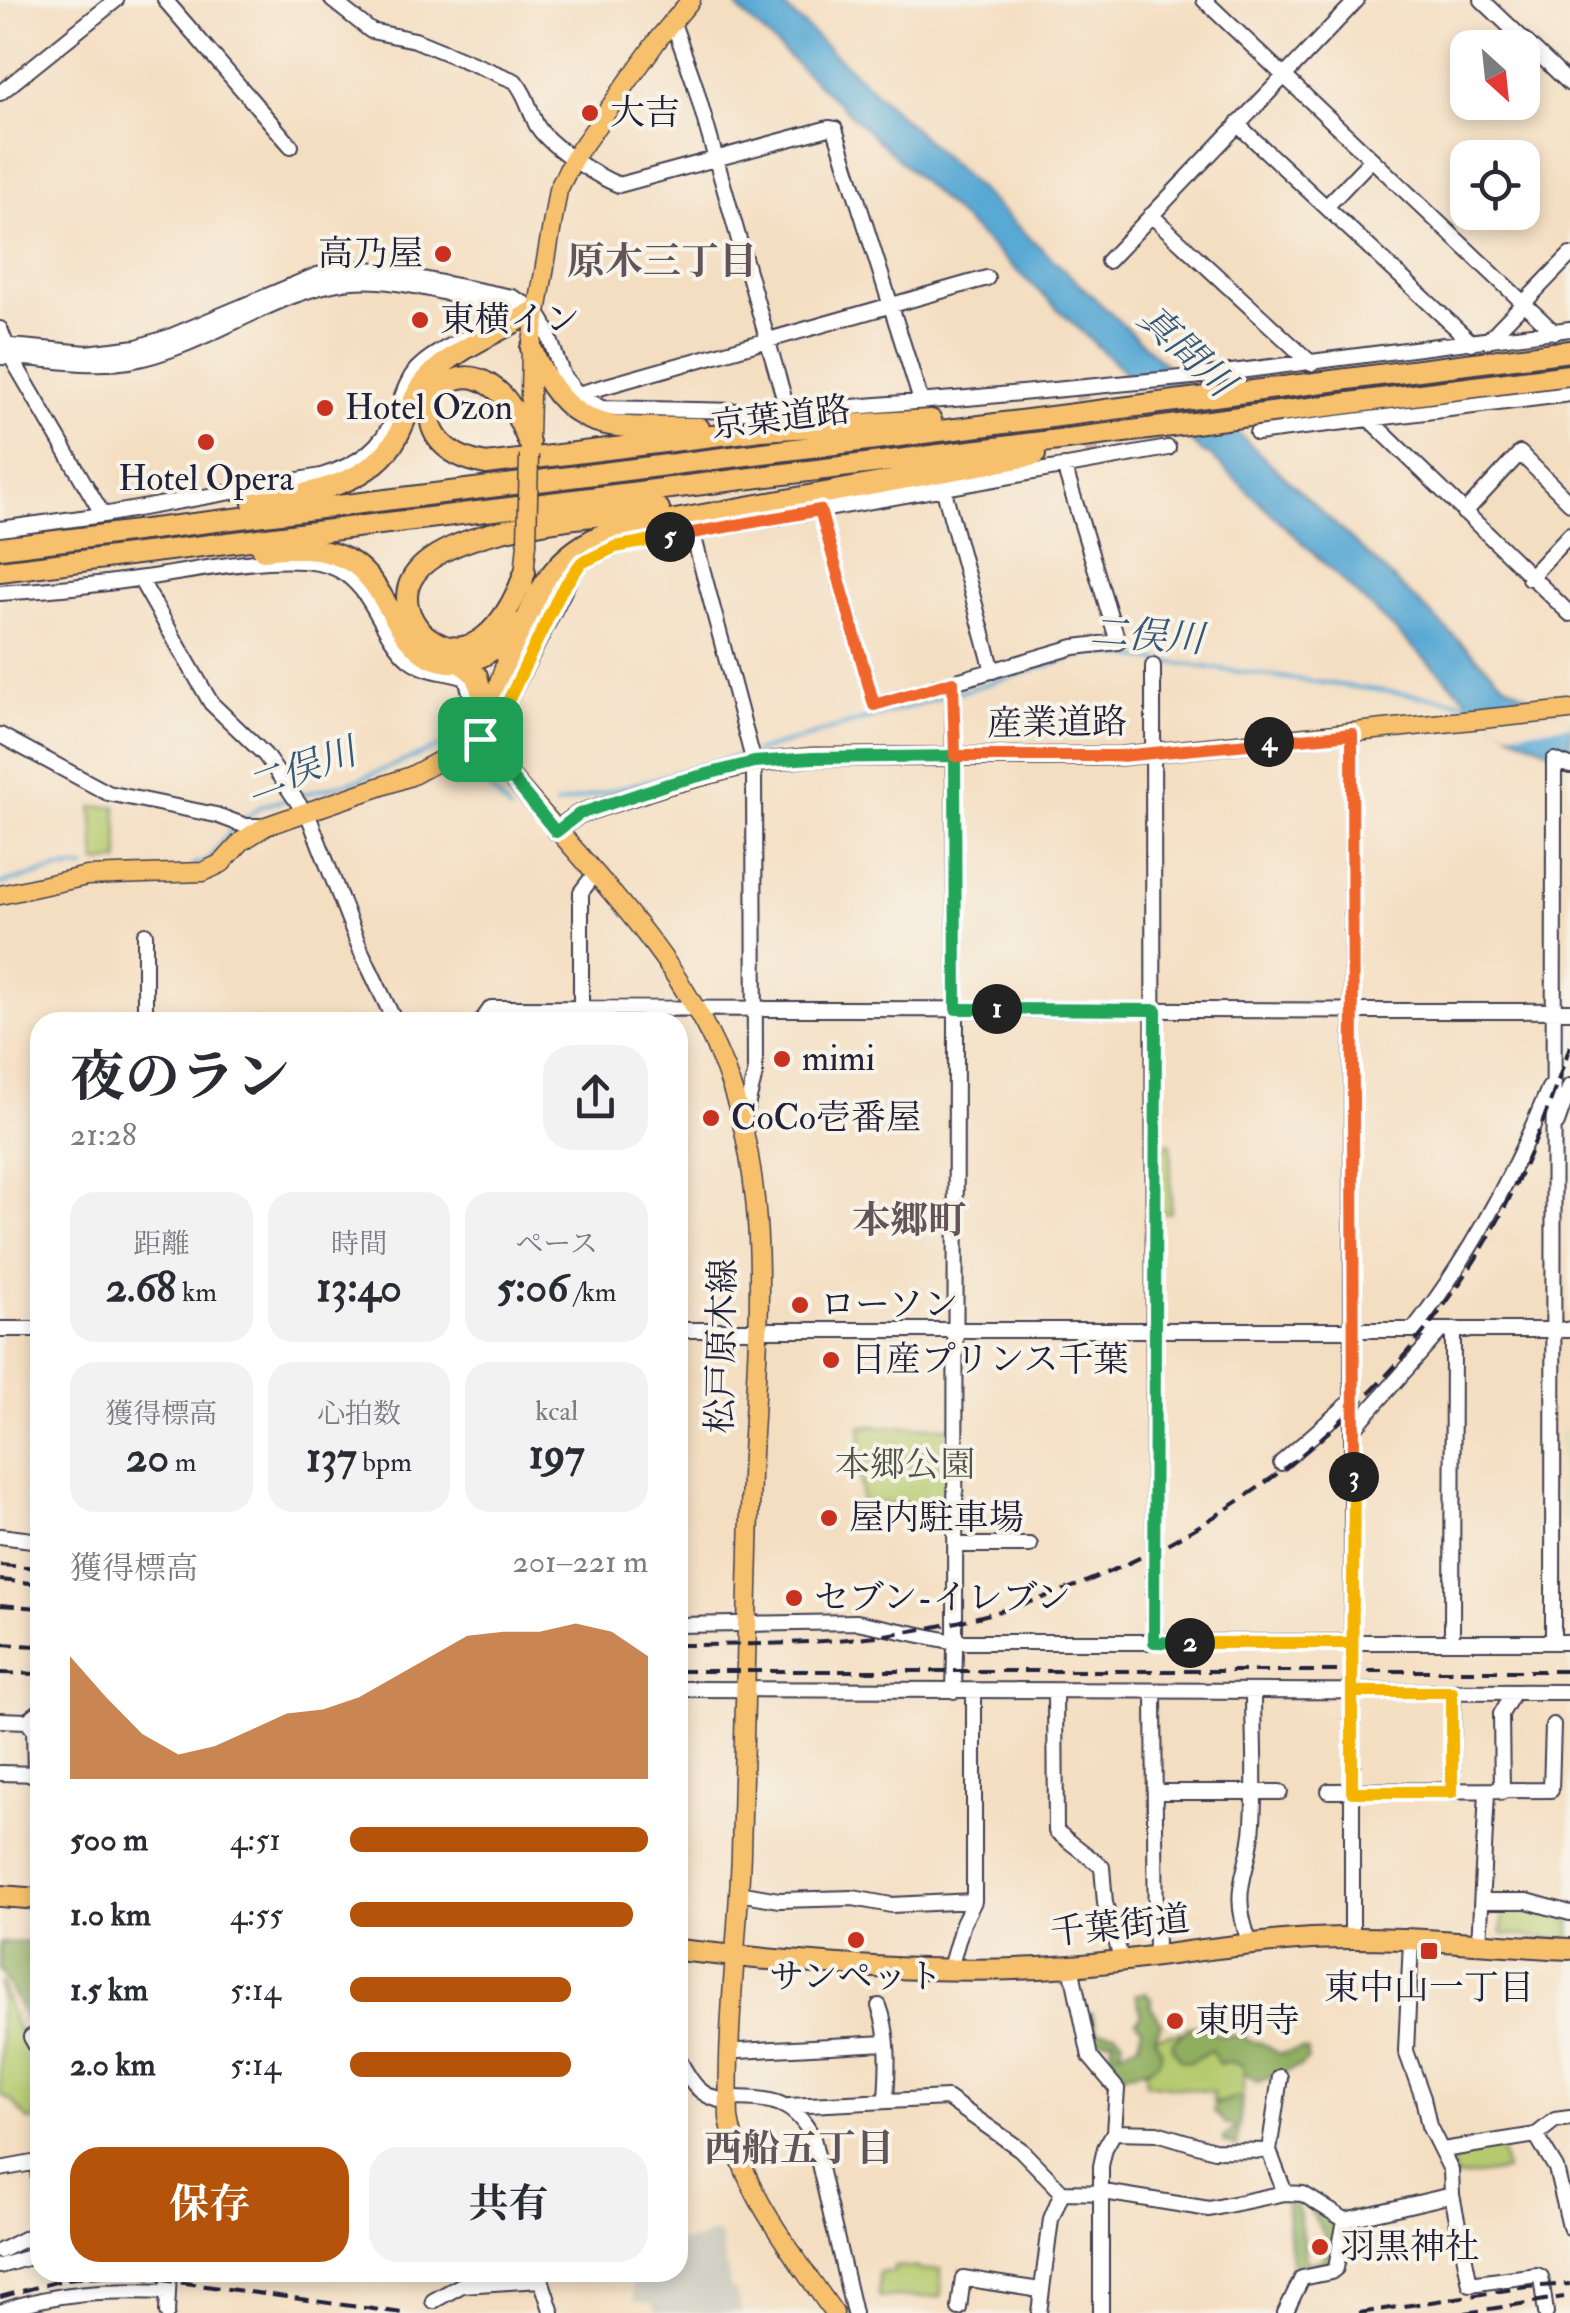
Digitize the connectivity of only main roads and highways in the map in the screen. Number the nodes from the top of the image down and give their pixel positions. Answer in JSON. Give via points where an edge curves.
{"nodes":[{"id":1,"x":691,"y":0,"type":"edge"},
{"id":2,"x":536,"y":310,"type":"junction"},
{"id":3,"x":531,"y":348,"type":"junction"},
{"id":4,"x":1570,"y":351,"type":"edge"},
{"id":5,"x":1570,"y":375,"type":"edge"},
{"id":6,"x":1028,"y":420,"type":"junction"},
{"id":7,"x":1148,"y":428,"type":"junction"},
{"id":8,"x":761,"y":430,"type":"junction"},
{"id":9,"x":529,"y":449,"type":"junction"},
{"id":10,"x":880,"y":483,"type":"junction"},
{"id":11,"x":140,"y":531,"type":"junction"},
{"id":12,"x":0,"y":548,"type":"edge"},
{"id":13,"x":139,"y":554,"type":"junction"},
{"id":14,"x":0,"y":571,"type":"edge"},
{"id":15,"x":525,"y":572,"type":"junction"},
{"id":16,"x":521,"y":608,"type":"junction"},
{"id":17,"x":507,"y":660,"type":"junction"},
{"id":18,"x":460,"y":662,"type":"junction"},
{"id":19,"x":1568,"y":710,"type":"edge"},
{"id":20,"x":487,"y":713,"type":"junction"},
{"id":21,"x":480,"y":739,"type":"junction"},
{"id":22,"x":556,"y":832,"type":"junction"},
{"id":23,"x":0,"y":894,"type":"edge"},
{"id":24,"x":0,"y":1896,"type":"edge"},
{"id":25,"x":30,"y":1898,"type":"edge"},
{"id":26,"x":1570,"y":1950,"type":"edge"},
{"id":27,"x":688,"y":1951,"type":"edge"},
{"id":28,"x":736,"y":1956,"type":"junction"},
{"id":29,"x":834,"y":2313,"type":"edge"}],
"edges":[{"from":1,"to":2,"type":"main road","via":[[574,158],[553,207]]},
{"from":2,"to":3,"type":"main road"},
{"from":2,"to":11,"type":"highway","via":[[431,375],[390,448],[366,470],[303,494]]},
{"from":3,"to":8,"type":"highway","via":[[564,404],[594,422]]},
{"from":3,"to":9,"type":"main road"},
{"from":4,"to":6,"type":"highway","name":"京葉道路","bridge":true},
{"from":5,"to":7,"type":"highway","name":"京葉道路","bridge":true},
{"from":6,"to":8,"type":"highway"},
{"from":6,"to":11,"type":"highway","name":"京葉道路"},
{"from":7,"to":10,"type":"highway","via":[[1088,446]]},
{"from":7,"to":13,"type":"highway","name":"京葉道路"},
{"from":8,"to":9,"type":"highway","via":[[486,464],[439,441],[430,420],[433,399],[460,378],[487,382],[506,399]]},
{"from":9,"to":15,"type":"main road","bridge":true},
{"from":10,"to":15,"type":"highway","via":[[477,536],[420,566],[409,583],[408,606],[428,638],[471,644],[501,623]]},
{"from":10,"to":17,"type":"highway","via":[[589,540],[555,566]]},
{"from":11,"to":12,"type":"highway","name":"京葉道路"},
{"from":13,"to":14,"type":"highway","name":"京葉道路"},
{"from":13,"to":18,"type":"highway","via":[[209,558],[279,548],[350,561],[380,591],[414,646]]},
{"from":15,"to":16,"type":"main road"},
{"from":16,"to":17,"type":"main road"},
{"from":16,"to":18,"type":"highway","via":[[492,651]]},
{"from":17,"to":20,"type":"main road"},
{"from":18,"to":20,"type":"highway","via":[[477,676]]},
{"from":19,"to":22,"type":"main road","name":"産業道路","via":[[1154,754],[754,762],[579,814]]},
{"from":20,"to":21,"type":"main road"},
{"from":21,"to":22,"type":"main road","name":"松戸原木線"},
{"from":21,"to":23,"type":"main road","via":[[411,776],[297,802],[203,872],[87,876]]},
{"from":22,"to":28,"type":"main road","name":"松戸原木線","via":[[660,952],[698,1011],[744,1122],[756,1189]]},
{"from":24,"to":25,"type":"highway"},
{"from":26,"to":28,"type":"highway","name":"千葉街道","via":[[1352,1938],[1071,1966],[950,1968]]},
{"from":27,"to":28,"type":"highway","name":"千葉街道"},
{"from":28,"to":29,"type":"main road","name":"松戸原木線","via":[[732,2136],[778,2233]]}]}
